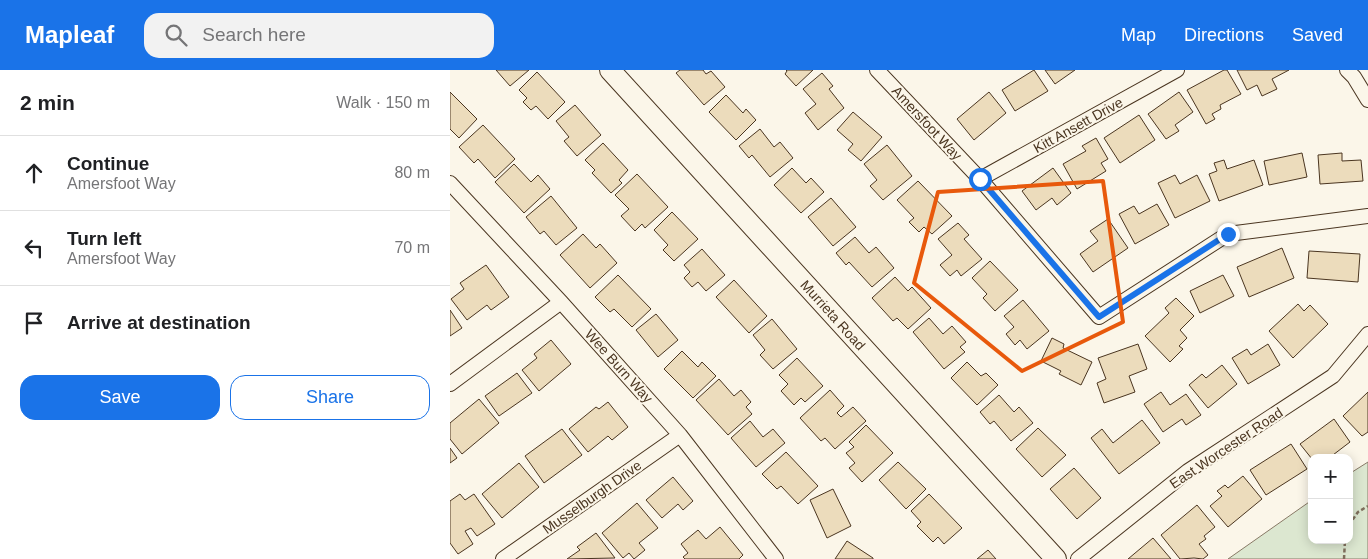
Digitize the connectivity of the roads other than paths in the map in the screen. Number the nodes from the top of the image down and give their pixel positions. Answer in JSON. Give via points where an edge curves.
{"nodes":[{"id":1,"x":610,"y":70,"type":"edge"},
{"id":2,"x":877,"y":70,"type":"edge"},
{"id":3,"x":1177,"y":70,"type":"edge"},
{"id":4,"x":1347,"y":70,"type":"edge"},
{"id":5,"x":1368,"y":100,"type":"edge"},
{"id":6,"x":980,"y":179,"type":"junction"},
{"id":7,"x":450,"y":183,"type":"edge"},
{"id":8,"x":1368,"y":216,"type":"edge"},
{"id":9,"x":561,"y":302,"type":"junction"},
{"id":10,"x":1368,"y":334,"type":"edge"},
{"id":11,"x":450,"y":384,"type":"edge"},
{"id":12,"x":680,"y":434,"type":"junction"},
{"id":13,"x":503,"y":559,"type":"edge"},
{"id":14,"x":776,"y":559,"type":"edge"},
{"id":15,"x":1056,"y":559,"type":"edge"},
{"id":16,"x":1078,"y":559,"type":"edge"}],
"edges":[{"from":1,"to":15,"type":"main road","name":"Murrieta Road"},
{"from":2,"to":6,"type":"street","name":"Amersfoot Way"},
{"from":3,"to":6,"type":"street","name":"Kitt Ansett Drive"},
{"from":4,"to":5,"type":"street"},
{"from":6,"to":8,"type":"street","name":"Amersfoot Way","via":[[1099,317],[1228,234]]},
{"from":7,"to":9,"type":"street","name":"Wee Burn Way"},
{"from":9,"to":11,"type":"street"},
{"from":9,"to":12,"type":"street","name":"Wee Burn Way"},
{"from":10,"to":16,"type":"street","name":"East Worcester Road","via":[[1334,376],[1188,471]]},
{"from":12,"to":13,"type":"street","name":"Musselburgh Drive"},
{"from":12,"to":14,"type":"street","name":"Wee Burn Way"}]}
